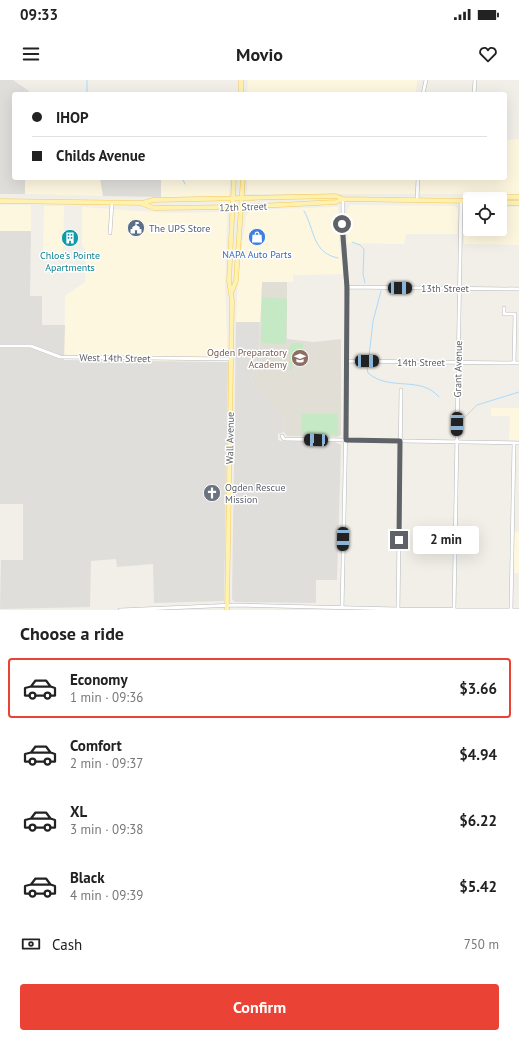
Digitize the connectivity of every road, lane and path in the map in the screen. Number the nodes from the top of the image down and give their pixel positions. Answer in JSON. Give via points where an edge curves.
{"nodes":[{"id":1,"x":241,"y":80,"type":"edge"},
{"id":2,"x":426,"y":80,"type":"edge"},
{"id":3,"x":475,"y":80,"type":"edge"},
{"id":4,"x":241,"y":92,"type":"edge"},
{"id":5,"x":423,"y":92,"type":"edge"},
{"id":6,"x":474,"y":92,"type":"edge"},
{"id":7,"x":234,"y":180,"type":"edge"},
{"id":8,"x":243,"y":180,"type":"edge"},
{"id":9,"x":418,"y":180,"type":"edge"},
{"id":10,"x":507,"y":197,"type":"edge"},
{"id":11,"x":519,"y":197,"type":"edge"},
{"id":12,"x":343,"y":199,"type":"junction"},
{"id":13,"x":233,"y":200,"type":"junction"},
{"id":14,"x":242,"y":200,"type":"junction"},
{"id":15,"x":417,"y":200,"type":"junction"},
{"id":16,"x":461,"y":200,"type":"joint"},
{"id":17,"x":0,"y":201,"type":"edge"},
{"id":18,"x":112,"y":203,"type":"junction"},
{"id":19,"x":507,"y":203,"type":"edge"},
{"id":20,"x":519,"y":203,"type":"edge"},
{"id":21,"x":142,"y":204,"type":"junction"},
{"id":22,"x":242,"y":207,"type":"junction"},
{"id":23,"x":233,"y":208,"type":"junction"},
{"id":24,"x":110,"y":233,"type":"dead end"},
{"id":25,"x":347,"y":287,"type":"junction"},
{"id":26,"x":460,"y":288,"type":"junction"},
{"id":27,"x":519,"y":289,"type":"edge"},
{"id":28,"x":232,"y":291,"type":"junction"},
{"id":29,"x":504,"y":308,"type":"dead end"},
{"id":30,"x":0,"y":346,"type":"edge"},
{"id":31,"x":231,"y":359,"type":"junction"},
{"id":32,"x":347,"y":361,"type":"junction"},
{"id":33,"x":458,"y":362,"type":"junction"},
{"id":34,"x":514,"y":363,"type":"junction"},
{"id":35,"x":519,"y":363,"type":"edge"},
{"id":36,"x":401,"y":390,"type":"dead end"},
{"id":37,"x":282,"y":436,"type":"dead end"},
{"id":38,"x":346,"y":440,"type":"junction"},
{"id":39,"x":400,"y":441,"type":"junction"},
{"id":40,"x":457,"y":442,"type":"junction"},
{"id":41,"x":514,"y":443,"type":"junction"},
{"id":42,"x":519,"y":443,"type":"edge"},
{"id":43,"x":227,"y":608,"type":"edge"},
{"id":44,"x":286,"y":608,"type":"edge"},
{"id":45,"x":342,"y":609,"type":"edge"},
{"id":46,"x":120,"y":610,"type":"edge"},
{"id":47,"x":398,"y":610,"type":"edge"},
{"id":48,"x":454,"y":610,"type":"edge"},
{"id":49,"x":511,"y":610,"type":"edge"},
{"id":50,"x":519,"y":610,"type":"edge"}],
"edges":[{"from":1,"to":4,"type":"main road"},
{"from":2,"to":5,"type":"street"},
{"from":3,"to":6,"type":"street"},
{"from":7,"to":13,"type":"main road","name":"Wall Avenue"},
{"from":8,"to":14,"type":"main road","name":"Wall Avenue"},
{"from":9,"to":15,"type":"street"},
{"from":10,"to":11,"type":"main road","name":"12th Street"},
{"from":12,"to":14,"type":"main road","name":"12th Street","via":[[336,196]]},
{"from":12,"to":15,"type":"main road","name":"12th Street"},
{"from":12,"to":22,"type":"main road","name":"12th Street","via":[[336,202]]},
{"from":12,"to":25,"type":"street"},
{"from":13,"to":14,"type":"main road","name":"12th Street"},
{"from":13,"to":21,"type":"main road","name":"12th Street","via":[[154,200]]},
{"from":13,"to":23,"type":"main road","name":"Wall Avenue"},
{"from":14,"to":22,"type":"main road","name":"Wall Avenue"},
{"from":15,"to":16,"type":"main road","name":"12th Street"},
{"from":16,"to":26,"type":"street","name":"Grant Avenue"},
{"from":17,"to":18,"type":"main road","name":"12th Street"},
{"from":18,"to":21,"type":"main road","name":"12th Street"},
{"from":18,"to":24,"type":"street"},
{"from":19,"to":20,"type":"main road"},
{"from":21,"to":23,"type":"main road","name":"12th Street","via":[[154,208]]},
{"from":22,"to":23,"type":"main road","name":"12th Street"},
{"from":22,"to":28,"type":"main road","name":"Wall Avenue","via":[[236,281]]},
{"from":23,"to":28,"type":"main road","name":"Wall Avenue","via":[[229,281]]},
{"from":25,"to":26,"type":"street","name":"13th Street"},
{"from":25,"to":32,"type":"street"},
{"from":26,"to":27,"type":"street","name":"13th Street"},
{"from":26,"to":33,"type":"street","name":"Grant Avenue"},
{"from":28,"to":31,"type":"main road","name":"Wall Avenue"},
{"from":29,"to":34,"type":"street","via":[[504,314],[515,314]]},
{"from":30,"to":31,"type":"street","name":"West 14th Street","via":[[31,346],[60,357]]},
{"from":31,"to":43,"type":"main road","name":"Wall Avenue"},
{"from":32,"to":33,"type":"street","name":"14th Street"},
{"from":32,"to":38,"type":"street"},
{"from":33,"to":34,"type":"street","name":"14th Street"},
{"from":33,"to":40,"type":"street","name":"Grant Avenue"},
{"from":34,"to":35,"type":"street","name":"14th Street"},
{"from":36,"to":39,"type":"street"},
{"from":37,"to":38,"type":"street","via":[[284,439]]},
{"from":38,"to":39,"type":"street"},
{"from":38,"to":45,"type":"street"},
{"from":39,"to":40,"type":"street"},
{"from":39,"to":47,"type":"street"},
{"from":40,"to":41,"type":"street"},
{"from":40,"to":48,"type":"street","name":"Grant Avenue"},
{"from":41,"to":42,"type":"street"},
{"from":41,"to":49,"type":"street"},
{"from":43,"to":44,"type":"street"},
{"from":43,"to":46,"type":"street","via":[[182,606]]},
{"from":44,"to":45,"type":"street"},
{"from":45,"to":47,"type":"street"},
{"from":47,"to":48,"type":"street"},
{"from":48,"to":49,"type":"street"},
{"from":49,"to":50,"type":"street"}]}
